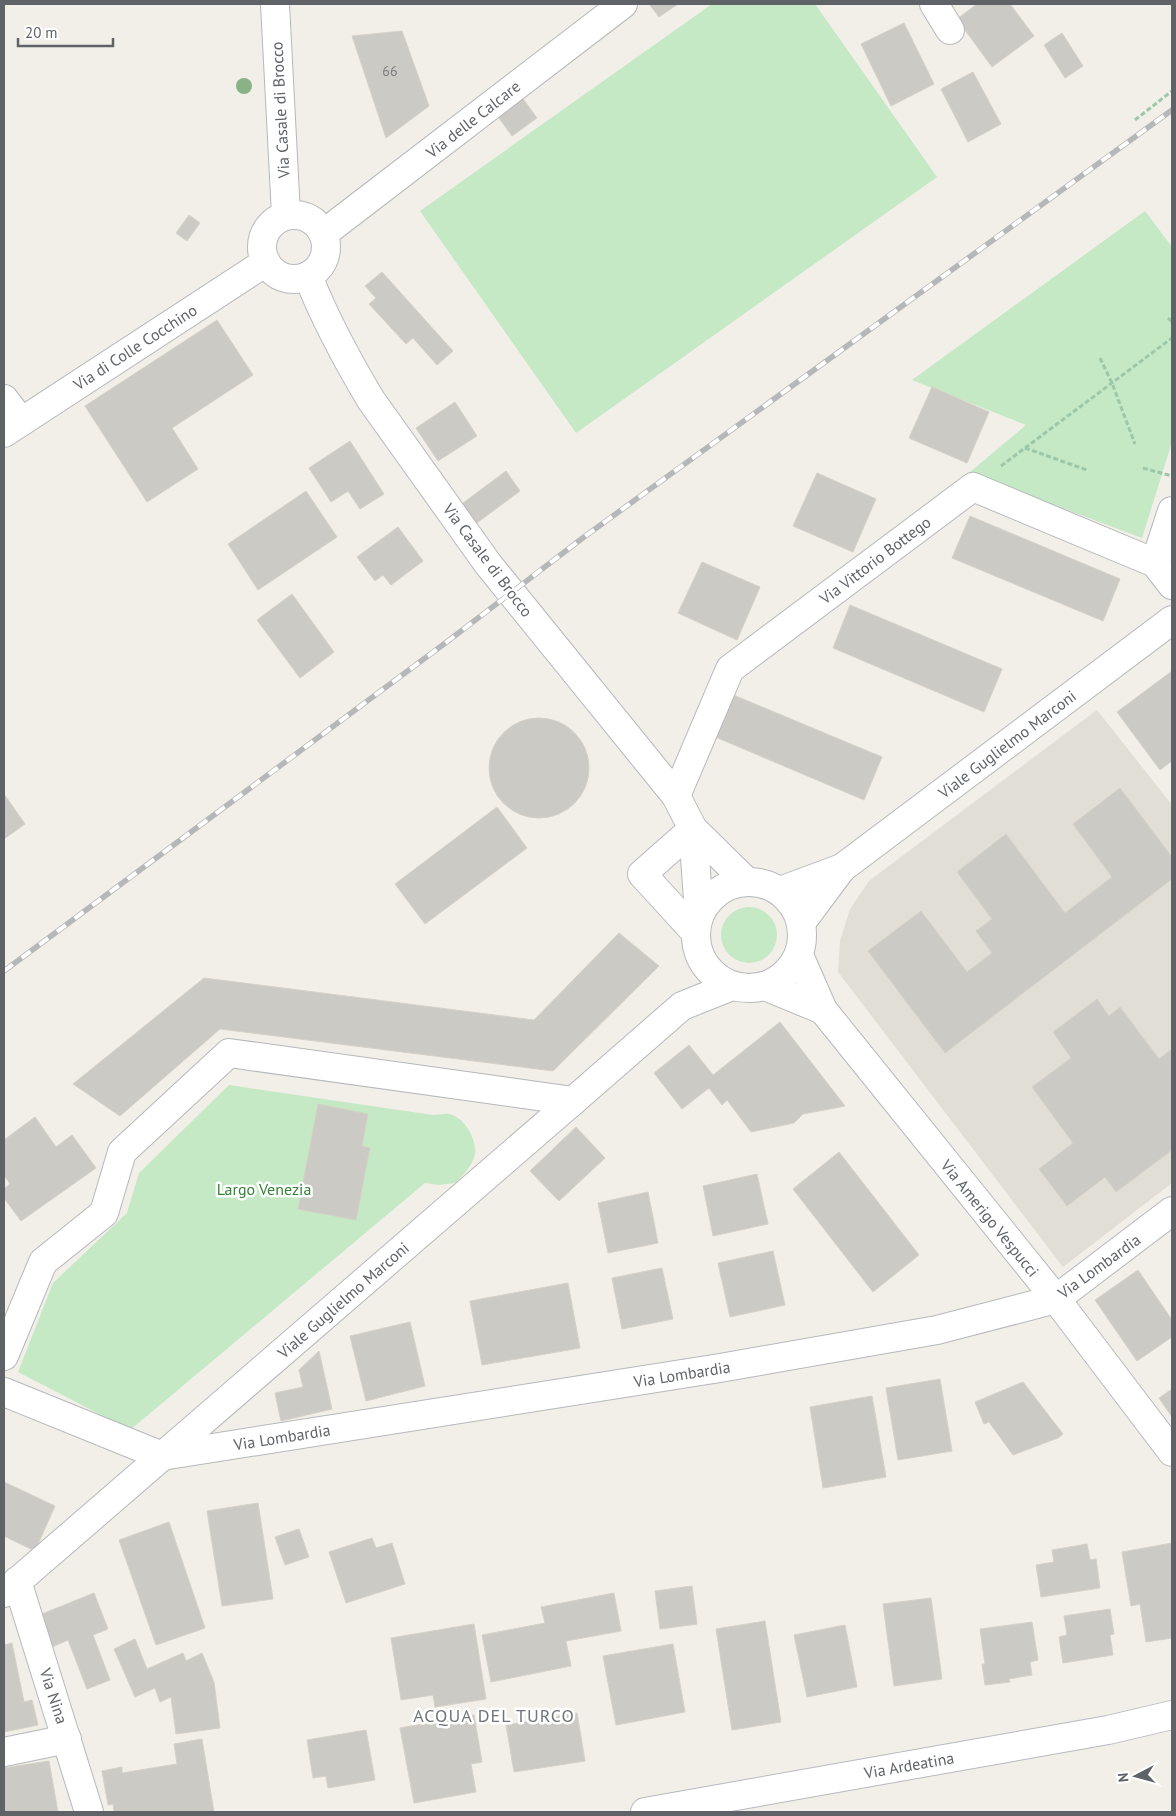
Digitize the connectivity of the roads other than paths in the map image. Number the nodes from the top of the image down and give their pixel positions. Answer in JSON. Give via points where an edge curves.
{"nodes":[{"id":1,"x":275,"y":4,"type":"edge"},
{"id":2,"x":623,"y":4,"type":"edge"},
{"id":3,"x":934,"y":4,"type":"edge"},
{"id":4,"x":950,"y":30,"type":"dead end"},
{"id":5,"x":286,"y":216,"type":"junction"},
{"id":6,"x":323,"y":234,"type":"junction"},
{"id":7,"x":266,"y":262,"type":"junction"},
{"id":8,"x":308,"y":276,"type":"junction"},
{"id":9,"x":4,"y":399,"type":"edge"},
{"id":10,"x":12,"y":427,"type":"edge"},
{"id":11,"x":1172,"y":511,"type":"edge"},
{"id":12,"x":1155,"y":562,"type":"junction"},
{"id":13,"x":1172,"y":585,"type":"edge"},
{"id":14,"x":1172,"y":620,"type":"edge"},
{"id":15,"x":676,"y":796,"type":"junction"},
{"id":16,"x":693,"y":829,"type":"junction"},
{"id":17,"x":842,"y":868,"type":"junction"},
{"id":18,"x":746,"y":881,"type":"junction"},
{"id":19,"x":780,"y":891,"type":"junction"},
{"id":20,"x":697,"y":923,"type":"junction"},
{"id":21,"x":801,"y":923,"type":"junction"},
{"id":22,"x":798,"y":955,"type":"junction"},
{"id":23,"x":702,"y":960,"type":"junction"},
{"id":24,"x":732,"y":986,"type":"junction"},
{"id":25,"x":765,"y":986,"type":"junction"},
{"id":26,"x":682,"y":1006,"type":"junction"},
{"id":27,"x":824,"y":1010,"type":"junction"},
{"id":28,"x":573,"y":1102,"type":"junction"},
{"id":29,"x":1172,"y":1211,"type":"edge"},
{"id":30,"x":1056,"y":1299,"type":"junction"},
{"id":31,"x":4,"y":1356,"type":"edge"},
{"id":32,"x":4,"y":1392,"type":"edge"},
{"id":33,"x":1172,"y":1452,"type":"edge"},
{"id":34,"x":162,"y":1456,"type":"junction"},
{"id":35,"x":10,"y":1587,"type":"edge"},
{"id":36,"x":1172,"y":1715,"type":"edge"},
{"id":37,"x":67,"y":1739,"type":"junction"},
{"id":38,"x":4,"y":1752,"type":"edge"},
{"id":39,"x":88,"y":1812,"type":"edge"},
{"id":40,"x":645,"y":1812,"type":"edge"}],
"edges":[{"from":1,"to":5,"type":"street","name":"Via Casale di Brocco"},
{"from":2,"to":6,"type":"street","name":"Via delle Calcare"},
{"from":3,"to":4,"type":"street"},
{"from":5,"to":6,"type":"street","via":[[304,216],[312,220]]},
{"from":5,"to":7,"type":"street","via":[[277,219],[264,234],[262,253]]},
{"from":6,"to":8,"type":"street","via":[[325,253],[316,270]]},
{"from":7,"to":8,"type":"street","via":[[280,276]]},
{"from":7,"to":10,"type":"street","name":"Via di Colle Cocchino"},
{"from":8,"to":15,"type":"street","name":"Via Casale di Brocco","via":[[346,357],[405,448],[505,586]]},
{"from":9,"to":10,"type":"street"},
{"from":11,"to":12,"type":"street"},
{"from":12,"to":13,"type":"street"},
{"from":12,"to":15,"type":"street","name":"Via Vittorio Bottego","via":[[973,487],[730,668]]},
{"from":14,"to":17,"type":"street","name":"Viale Guglielmo Marconi"},
{"from":15,"to":16,"type":"street","name":"Via Casale di Brocco"},
{"from":16,"to":18,"type":"street"},
{"from":16,"to":20,"type":"street"},
{"from":16,"to":20,"type":"street","via":[[642,874]]},
{"from":17,"to":19,"type":"street","name":"Viale Guglielmo Marconi"},
{"from":17,"to":21,"type":"street","name":"Viale Guglielmo Marconi"},
{"from":18,"to":19,"type":"street","via":[[764,883]]},
{"from":18,"to":20,"type":"street","via":[[731,884],[706,901]]},
{"from":19,"to":21,"type":"street","via":[[793,905]]},
{"from":20,"to":23,"type":"street","via":[[696,947]]},
{"from":21,"to":22,"type":"street"},
{"from":22,"to":25,"type":"street","via":[[779,979]]},
{"from":22,"to":27,"type":"street","name":"Via Amerigo Vespucci"},
{"from":23,"to":24,"type":"street","via":[[715,976]]},
{"from":23,"to":26,"type":"street","name":"Viale Guglielmo Marconi"},
{"from":24,"to":25,"type":"street"},
{"from":24,"to":26,"type":"street","name":"Viale Guglielmo Marconi"},
{"from":25,"to":27,"type":"street","name":"Via Amerigo Vespucci"},
{"from":26,"to":28,"type":"street","name":"Viale Guglielmo Marconi"},
{"from":27,"to":30,"type":"street","name":"Via Amerigo Vespucci"},
{"from":28,"to":31,"type":"street","via":[[229,1053],[122,1152],[104,1213],[43,1262]]},
{"from":28,"to":34,"type":"street","name":"Viale Guglielmo Marconi"},
{"from":29,"to":30,"type":"street","name":"Via Lombardia"},
{"from":30,"to":33,"type":"street","name":"Via Amerigo Vespucci"},
{"from":30,"to":34,"type":"street","name":"Via Lombardia","via":[[937,1330],[876,1342]]},
{"from":32,"to":34,"type":"street"},
{"from":34,"to":35,"type":"street","name":"Viale Guglielmo Marconi"},
{"from":35,"to":37,"type":"street","name":"Via Nina"},
{"from":36,"to":40,"type":"street","name":"Via Ardeatina","via":[[1108,1730]]},
{"from":37,"to":38,"type":"street"},
{"from":37,"to":39,"type":"street","name":"Via Nina"}]}
